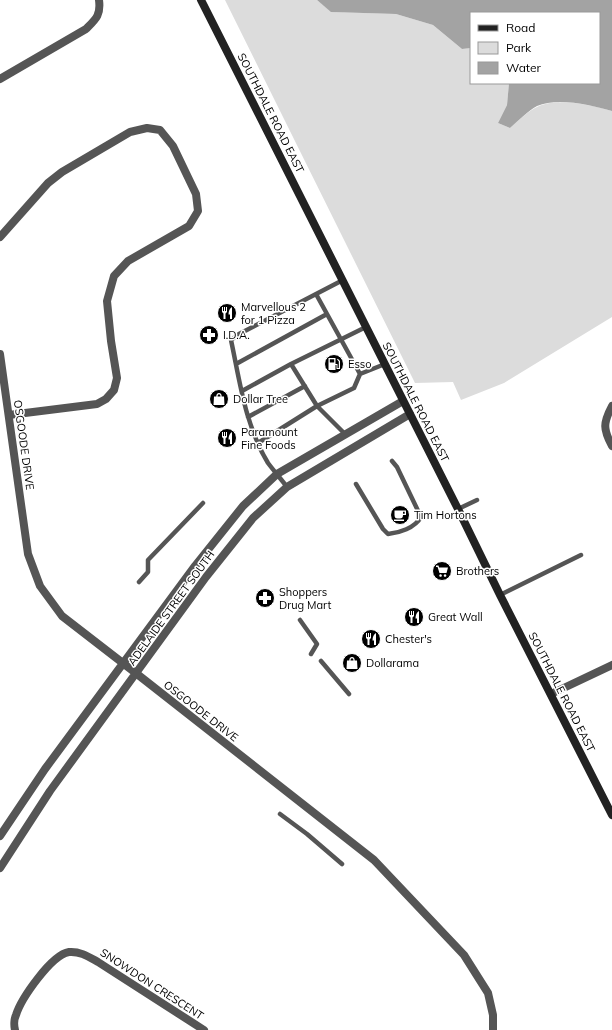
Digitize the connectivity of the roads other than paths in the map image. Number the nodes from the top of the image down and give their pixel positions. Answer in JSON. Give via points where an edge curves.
{"nodes":[{"id":1,"x":99,"y":0,"type":"edge"},
{"id":2,"x":201,"y":0,"type":"edge"},
{"id":3,"x":0,"y":78,"type":"edge"},
{"id":4,"x":0,"y":237,"type":"edge"},
{"id":5,"x":342,"y":280,"type":"junction"},
{"id":6,"x":316,"y":294,"type":"junction"},
{"id":7,"x":327,"y":314,"type":"junction"},
{"id":8,"x":366,"y":327,"type":"junction"},
{"id":9,"x":341,"y":340,"type":"junction"},
{"id":10,"x":0,"y":354,"type":"edge"},
{"id":11,"x":236,"y":364,"type":"junction"},
{"id":12,"x":291,"y":364,"type":"junction"},
{"id":13,"x":384,"y":364,"type":"junction"},
{"id":14,"x":360,"y":374,"type":"junction"},
{"id":15,"x":305,"y":386,"type":"junction"},
{"id":16,"x":242,"y":392,"type":"junction"},
{"id":17,"x":403,"y":401,"type":"junction"},
{"id":18,"x":317,"y":406,"type":"junction"},
{"id":19,"x":612,"y":406,"type":"edge"},
{"id":20,"x":410,"y":414,"type":"junction"},
{"id":21,"x":9,"y":415,"type":"junction"},
{"id":22,"x":248,"y":417,"type":"junction"},
{"id":23,"x":345,"y":434,"type":"junction"},
{"id":24,"x":258,"y":443,"type":"junction"},
{"id":25,"x":612,"y":446,"type":"edge"},
{"id":26,"x":392,"y":461,"type":"dead end"},
{"id":27,"x":278,"y":474,"type":"junction"},
{"id":28,"x":356,"y":484,"type":"dead end"},
{"id":29,"x":287,"y":487,"type":"junction"},
{"id":30,"x":477,"y":500,"type":"dead end"},
{"id":31,"x":203,"y":503,"type":"dead end"},
{"id":32,"x":458,"y":509,"type":"junction"},
{"id":33,"x":581,"y":555,"type":"dead end"},
{"id":34,"x":139,"y":582,"type":"dead end"},
{"id":35,"x":500,"y":595,"type":"junction"},
{"id":36,"x":300,"y":620,"type":"dead end"},
{"id":37,"x":311,"y":654,"type":"dead end"},
{"id":38,"x":321,"y":661,"type":"dead end"},
{"id":39,"x":123,"y":664,"type":"junction"},
{"id":40,"x":612,"y":665,"type":"edge"},
{"id":41,"x":137,"y":674,"type":"junction"},
{"id":42,"x":348,"y":694,"type":"dead end"},
{"id":43,"x":551,"y":694,"type":"junction"},
{"id":44,"x":280,"y":814,"type":"dead end"},
{"id":45,"x":612,"y":815,"type":"edge"},
{"id":46,"x":0,"y":836,"type":"edge"},
{"id":47,"x":342,"y":864,"type":"dead end"},
{"id":48,"x":0,"y":868,"type":"edge"},
{"id":49,"x":15,"y":1030,"type":"edge"},
{"id":50,"x":204,"y":1030,"type":"edge"},
{"id":51,"x":493,"y":1030,"type":"edge"}],
"edges":[{"from":1,"to":3,"type":"street","via":[[97,18],[86,29]]},
{"from":2,"to":5,"type":"main road","name":"SOUTHDALE ROAD EAST"},
{"from":4,"to":21,"type":"street","via":[[48,182],[130,132],[147,128],[160,130],[173,146],[196,194],[198,211],[189,226],[128,261],[114,276],[107,300],[117,378],[114,390],[97,404]]},
{"from":5,"to":6,"type":"lane"},
{"from":5,"to":8,"type":"main road","name":"SOUTHDALE ROAD EAST"},
{"from":6,"to":7,"type":"lane"},
{"from":6,"to":11,"type":"lane","via":[[231,340]]},
{"from":7,"to":9,"type":"lane"},
{"from":7,"to":11,"type":"lane"},
{"from":8,"to":9,"type":"lane"},
{"from":8,"to":13,"type":"main road","name":"SOUTHDALE ROAD EAST"},
{"from":9,"to":12,"type":"lane"},
{"from":9,"to":14,"type":"lane"},
{"from":10,"to":21,"type":"street","name":"OSGOODE DRIVE"},
{"from":11,"to":16,"type":"lane"},
{"from":12,"to":15,"type":"lane"},
{"from":12,"to":16,"type":"lane"},
{"from":13,"to":14,"type":"lane"},
{"from":13,"to":17,"type":"main road","name":"SOUTHDALE ROAD EAST"},
{"from":14,"to":18,"type":"lane","via":[[354,388]]},
{"from":15,"to":18,"type":"lane"},
{"from":15,"to":22,"type":"lane"},
{"from":16,"to":22,"type":"lane"},
{"from":17,"to":20,"type":"main road","name":"SOUTHDALE ROAD EAST"},
{"from":17,"to":23,"type":"street","name":"ADELAIDE STREET SOUTH"},
{"from":18,"to":23,"type":"lane"},
{"from":18,"to":24,"type":"lane"},
{"from":19,"to":25,"type":"street","via":[[605,419],[606,434]]},
{"from":20,"to":29,"type":"street","name":"ADELAIDE STREET SOUTH"},
{"from":20,"to":32,"type":"main road","name":"SOUTHDALE ROAD EAST"},
{"from":21,"to":39,"type":"street","name":"OSGOODE DRIVE","via":[[28,554],[40,586],[62,616]]},
{"from":22,"to":24,"type":"lane"},
{"from":23,"to":27,"type":"street","name":"ADELAIDE STREET SOUTH"},
{"from":24,"to":27,"type":"lane"},
{"from":26,"to":28,"type":"lane","via":[[421,517],[415,524],[399,533],[388,534]]},
{"from":27,"to":29,"type":"lane"},
{"from":27,"to":39,"type":"street","name":"ADELAIDE STREET SOUTH","via":[[243,506]]},
{"from":29,"to":41,"type":"street","name":"ADELAIDE STREET SOUTH","via":[[252,518],[206,577]]},
{"from":30,"to":32,"type":"lane"},
{"from":31,"to":34,"type":"lane","via":[[148,560],[148,572]]},
{"from":32,"to":35,"type":"main road","name":"SOUTHDALE ROAD EAST"},
{"from":33,"to":35,"type":"lane"},
{"from":35,"to":43,"type":"main road","name":"SOUTHDALE ROAD EAST"},
{"from":36,"to":37,"type":"lane","via":[[317,644]]},
{"from":38,"to":42,"type":"lane"},
{"from":39,"to":41,"type":"street","name":"OSGOODE DRIVE"},
{"from":39,"to":46,"type":"street","name":"ADELAIDE STREET SOUTH","via":[[44,769]]},
{"from":40,"to":43,"type":"street"},
{"from":41,"to":48,"type":"street","name":"ADELAIDE STREET SOUTH","via":[[50,791]]},
{"from":41,"to":51,"type":"street","name":"OSGOODE DRIVE","via":[[374,860],[464,955],[488,993],[493,1015]]},
{"from":43,"to":45,"type":"main road","name":"SOUTHDALE ROAD EAST"},
{"from":44,"to":47,"type":"lane"},
{"from":49,"to":50,"type":"street","name":"SNOWDON CRESCENT","via":[[15,1016],[44,970],[56,958],[69,952],[83,954],[98,962]]}]}
